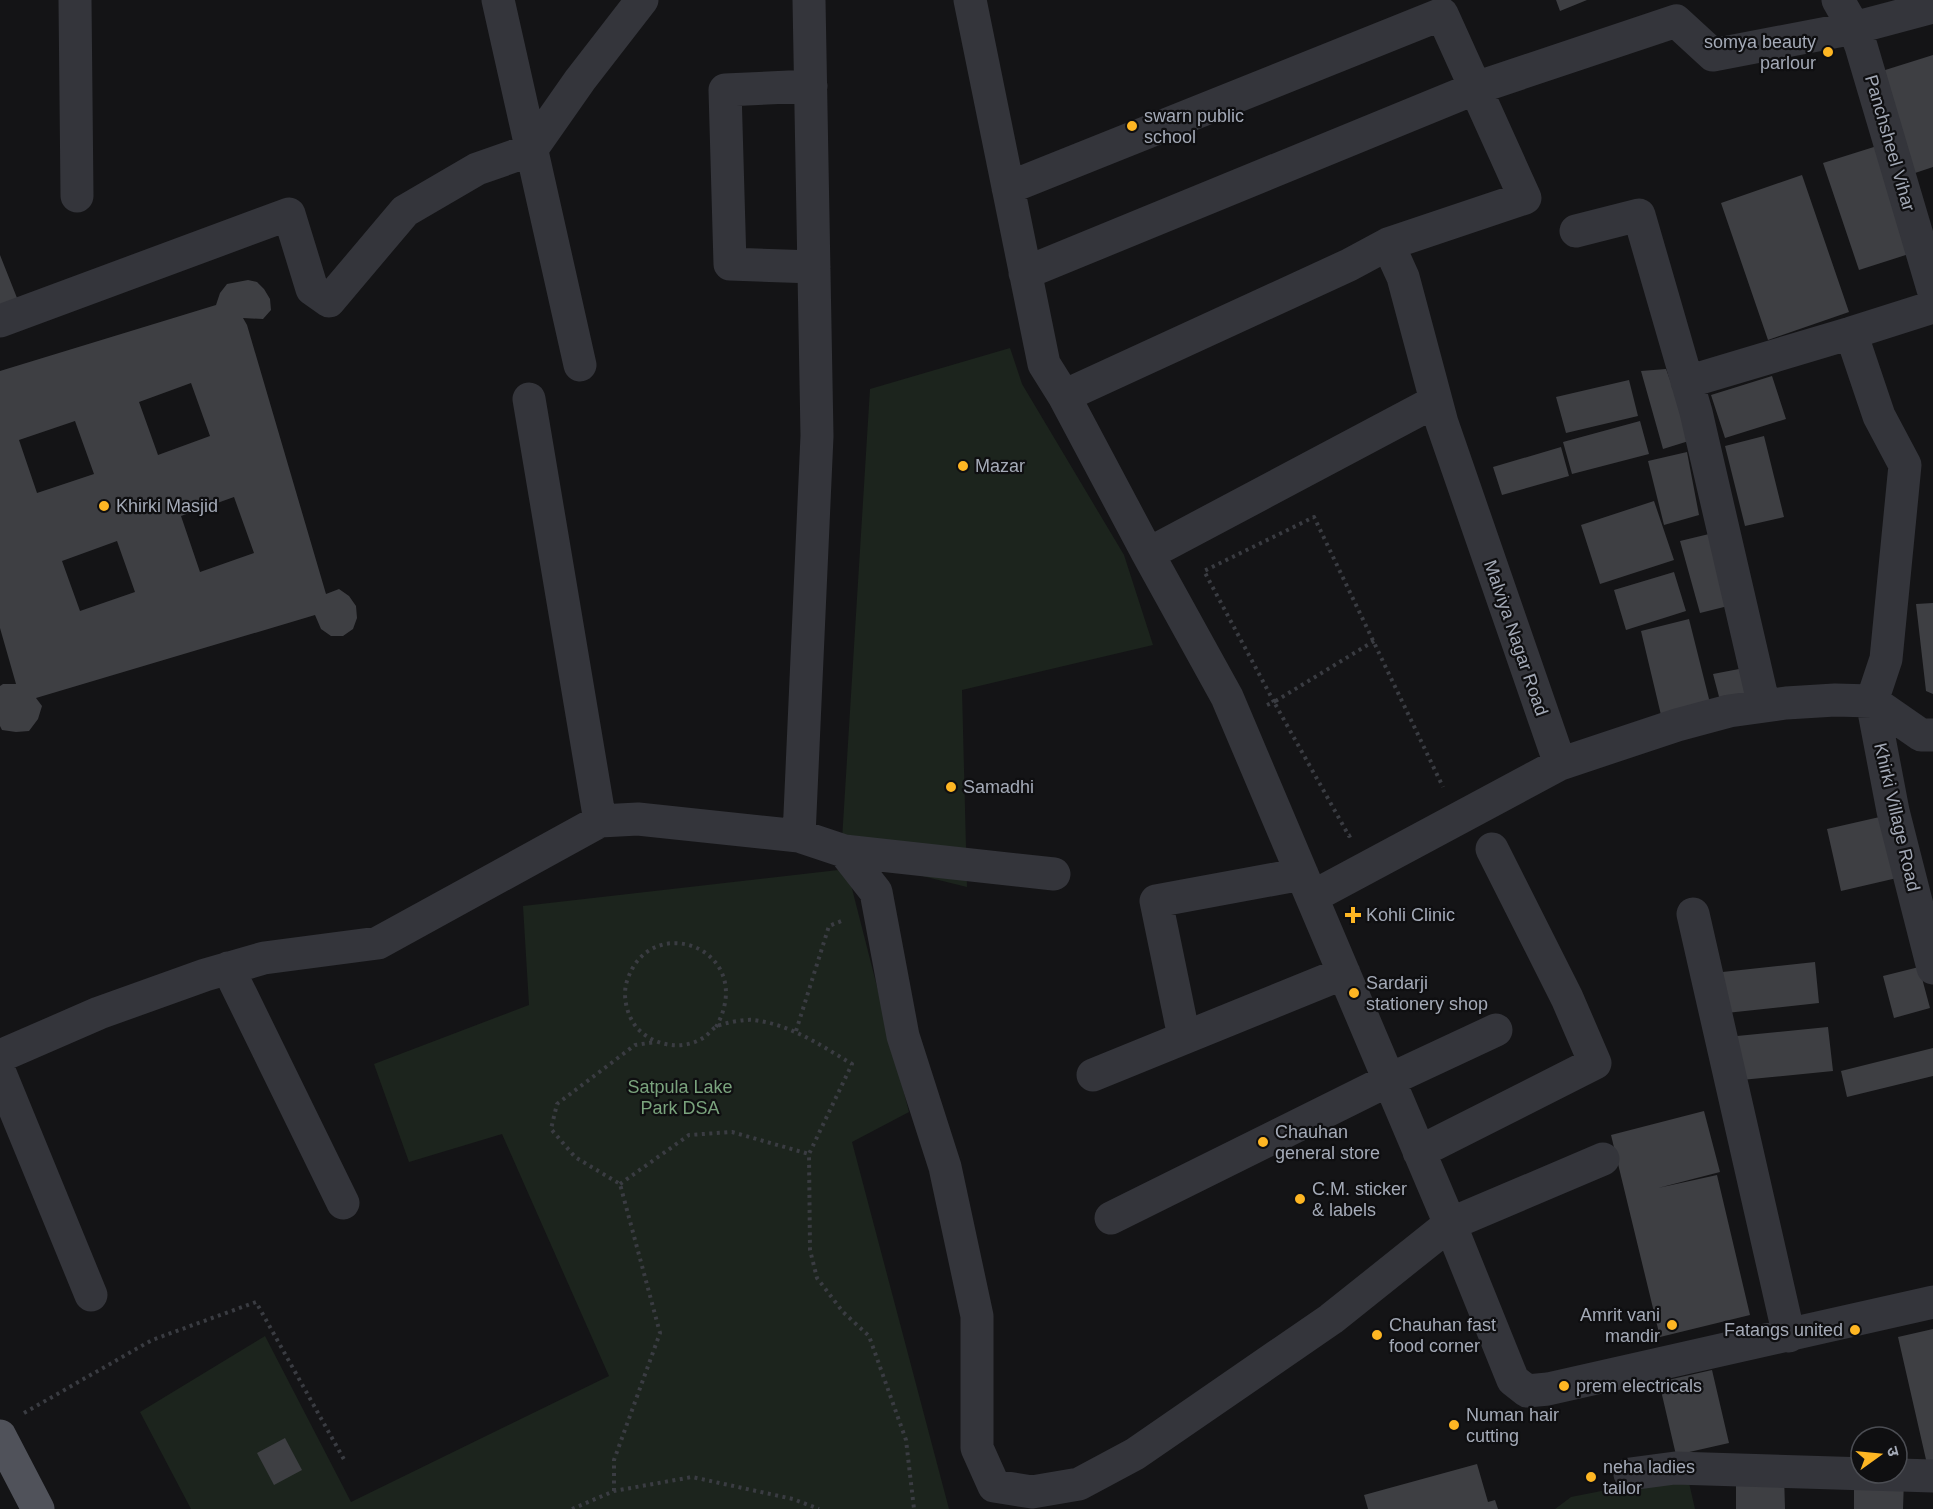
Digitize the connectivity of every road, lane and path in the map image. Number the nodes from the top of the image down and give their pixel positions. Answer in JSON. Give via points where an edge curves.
{"nodes":[{"id":1,"x":75,"y":0,"type":"edge"},
{"id":2,"x":498,"y":0,"type":"edge"},
{"id":3,"x":642,"y":0,"type":"edge"},
{"id":4,"x":809,"y":0,"type":"edge"},
{"id":5,"x":970,"y":0,"type":"edge"},
{"id":6,"x":1838,"y":0,"type":"edge"},
{"id":7,"x":1933,"y":7,"type":"edge"},
{"id":8,"x":1854,"y":28,"type":"junction"},
{"id":9,"x":811,"y":86,"type":"junction"},
{"id":10,"x":1476,"y":88,"type":"junction"},
{"id":11,"x":531,"y":150,"type":"junction"},
{"id":12,"x":1008,"y":188,"type":"junction"},
{"id":13,"x":77,"y":195,"type":"dead end"},
{"id":14,"x":1576,"y":231,"type":"dead end"},
{"id":15,"x":1388,"y":244,"type":"junction"},
{"id":16,"x":814,"y":267,"type":"junction"},
{"id":17,"x":1025,"y":273,"type":"junction"},
{"id":18,"x":1933,"y":289,"type":"edge"},
{"id":19,"x":1933,"y":307,"type":"edge"},
{"id":20,"x":0,"y":321,"type":"edge"},
{"id":21,"x":1851,"y":333,"type":"junction"},
{"id":22,"x":580,"y":365,"type":"dead end"},
{"id":23,"x":1687,"y":382,"type":"junction"},
{"id":24,"x":1064,"y":396,"type":"junction"},
{"id":25,"x":529,"y":399,"type":"dead end"},
{"id":26,"x":1436,"y":401,"type":"junction"},
{"id":27,"x":1148,"y":554,"type":"junction"},
{"id":28,"x":1374,"y":641,"type":"junction"},
{"id":29,"x":1872,"y":701,"type":"junction"},
{"id":30,"x":1274,"y":702,"type":"junction"},
{"id":31,"x":1764,"y":706,"type":"junction"},
{"id":32,"x":1237,"y":720,"type":"junction"},
{"id":33,"x":1933,"y":735,"type":"edge"},
{"id":34,"x":1560,"y":764,"type":"junction"},
{"id":35,"x":1433,"y":792,"type":"dead end"},
{"id":36,"x":600,"y":821,"type":"junction"},
{"id":37,"x":1359,"y":831,"type":"dead end"},
{"id":38,"x":799,"y":836,"type":"junction"},
{"id":39,"x":1492,"y":849,"type":"dead end"},
{"id":40,"x":844,"y":851,"type":"junction"},
{"id":41,"x":1054,"y":874,"type":"dead end"},
{"id":42,"x":1307,"y":886,"type":"junction"},
{"id":43,"x":879,"y":908,"type":"junction"},
{"id":44,"x":1693,"y":914,"type":"dead end"},
{"id":45,"x":228,"y":968,"type":"junction"},
{"id":46,"x":1933,"y":968,"type":"edge"},
{"id":47,"x":1344,"y":973,"type":"junction"},
{"id":48,"x":716,"y":1026,"type":"junction"},
{"id":49,"x":1496,"y":1030,"type":"dead end"},
{"id":50,"x":796,"y":1031,"type":"junction"},
{"id":51,"x":1184,"y":1037,"type":"junction"},
{"id":52,"x":657,"y":1042,"type":"junction"},
{"id":53,"x":0,"y":1056,"type":"edge"},
{"id":54,"x":0,"y":1073,"type":"edge"},
{"id":55,"x":1093,"y":1075,"type":"dead end"},
{"id":56,"x":1389,"y":1080,"type":"junction"},
{"id":57,"x":1419,"y":1152,"type":"junction"},
{"id":58,"x":808,"y":1154,"type":"junction"},
{"id":59,"x":1603,"y":1159,"type":"dead end"},
{"id":60,"x":620,"y":1184,"type":"junction"},
{"id":61,"x":344,"y":1203,"type":"dead end"},
{"id":62,"x":1111,"y":1218,"type":"dead end"},
{"id":63,"x":1450,"y":1224,"type":"junction"},
{"id":64,"x":91,"y":1295,"type":"dead end"},
{"id":65,"x":1933,"y":1302,"type":"edge"},
{"id":66,"x":1789,"y":1336,"type":"junction"},
{"id":67,"x":10,"y":1426,"type":"edge"},
{"id":68,"x":346,"y":1463,"type":"dead end"},
{"id":69,"x":1630,"y":1474,"type":"dead end"},
{"id":70,"x":1933,"y":1476,"type":"edge"},
{"id":71,"x":614,"y":1491,"type":"junction"},
{"id":72,"x":38,"y":1509,"type":"edge"},
{"id":73,"x":572,"y":1509,"type":"edge"},
{"id":74,"x":819,"y":1509,"type":"edge"},
{"id":75,"x":914,"y":1509,"type":"edge"}],
"edges":[{"from":1,"to":13,"type":"street"},
{"from":2,"to":11,"type":"street"},
{"from":3,"to":11,"type":"street"},
{"from":4,"to":9,"type":"street"},
{"from":5,"to":12,"type":"street"},
{"from":6,"to":8,"type":"street","name":"Panchsheel Vihar"},
{"from":7,"to":8,"type":"street"},
{"from":8,"to":10,"type":"street","via":[[1713,55],[1676,21]]},
{"from":8,"to":18,"type":"street","name":"Panchsheel Vihar"},
{"from":9,"to":16,"type":"street"},
{"from":9,"to":16,"type":"street","via":[[725,90],[730,264]]},
{"from":10,"to":12,"type":"street","via":[[1442,14]]},
{"from":10,"to":15,"type":"street","via":[[1525,198]]},
{"from":10,"to":17,"type":"street"},
{"from":11,"to":20,"type":"street","via":[[477,169],[405,212],[329,301],[312,289],[289,214]]},
{"from":11,"to":22,"type":"street"},
{"from":12,"to":17,"type":"street"},
{"from":14,"to":23,"type":"street","via":[[1639,215]]},
{"from":15,"to":24,"type":"street"},
{"from":15,"to":26,"type":"street","name":"Malviya Nagar Road","via":[[1403,277]]},
{"from":16,"to":38,"type":"street","via":[[817,436]]},
{"from":17,"to":24,"type":"street","via":[[1044,364]]},
{"from":19,"to":21,"type":"street"},
{"from":21,"to":23,"type":"street"},
{"from":21,"to":29,"type":"street","via":[[1879,416],[1905,465],[1886,658]]},
{"from":23,"to":31,"type":"street"},
{"from":24,"to":27,"type":"street"},
{"from":25,"to":36,"type":"street"},
{"from":26,"to":27,"type":"street"},
{"from":26,"to":34,"type":"street","name":"Malviya Nagar Road"},
{"from":27,"to":32,"type":"street"},
{"from":28,"to":30,"type":"path"},
{"from":28,"to":30,"type":"path","via":[[1314,517],[1204,572]]},
{"from":28,"to":35,"type":"path","via":[[1443,787]]},
{"from":29,"to":31,"type":"street"},
{"from":29,"to":33,"type":"street","via":[[1921,735]]},
{"from":29,"to":46,"type":"street","name":"Khirki Village Road","via":[[1893,811]]},
{"from":30,"to":32,"type":"path"},
{"from":30,"to":37,"type":"path","via":[[1349,836]]},
{"from":31,"to":34,"type":"street","via":[[1677,725]]},
{"from":32,"to":42,"type":"street"},
{"from":34,"to":42,"type":"street"},
{"from":36,"to":38,"type":"street","via":[[638,819]]},
{"from":36,"to":45,"type":"street","via":[[378,943],[264,958]]},
{"from":38,"to":40,"type":"street"},
{"from":39,"to":57,"type":"street","via":[[1595,1063]]},
{"from":40,"to":41,"type":"street"},
{"from":40,"to":43,"type":"street","via":[[876,891]]},
{"from":42,"to":47,"type":"street"},
{"from":42,"to":51,"type":"street","via":[[1156,902]]},
{"from":43,"to":50,"type":"path","via":[[829,926]]},
{"from":43,"to":63,"type":"street","via":[[903,1036],[945,1167],[977,1316],[977,1448],[994,1486],[1032,1492],[1079,1484],[1135,1454],[1331,1319]]},
{"from":44,"to":66,"type":"street"},
{"from":45,"to":53,"type":"street","via":[[99,1013]]},
{"from":45,"to":61,"type":"street"},
{"from":47,"to":51,"type":"street"},
{"from":47,"to":56,"type":"street"},
{"from":48,"to":50,"type":"path","via":[[752,1020]]},
{"from":48,"to":52,"type":"path","via":[[704,1038],[690,1044],[673,1046]]},
{"from":48,"to":52,"type":"path","via":[[728,996],[718,965],[707,953],[691,945],[656,946],[630,970],[625,987],[632,1022]]},
{"from":49,"to":56,"type":"street"},
{"from":50,"to":58,"type":"path","via":[[852,1064]]},
{"from":51,"to":55,"type":"street"},
{"from":52,"to":60,"type":"path","via":[[635,1045],[557,1104],[551,1129],[575,1157]]},
{"from":54,"to":64,"type":"street"},
{"from":56,"to":57,"type":"street"},
{"from":56,"to":62,"type":"street"},
{"from":57,"to":63,"type":"street"},
{"from":58,"to":60,"type":"path","via":[[732,1132],[690,1135]]},
{"from":58,"to":75,"type":"path","via":[[810,1250],[817,1278],[843,1312],[869,1336],[906,1440]]},
{"from":59,"to":63,"type":"street"},
{"from":60,"to":71,"type":"path","via":[[660,1333],[614,1460]]},
{"from":63,"to":66,"type":"street","via":[[1513,1380],[1527,1391]]},
{"from":65,"to":66,"type":"street"},
{"from":67,"to":68,"type":"path","via":[[152,1340],[255,1302]]},
{"from":67,"to":72,"type":"main road"},
{"from":69,"to":70,"type":"street","via":[[1675,1467]]},
{"from":71,"to":73,"type":"path"},
{"from":71,"to":74,"type":"path","via":[[692,1477],[793,1499]]}]}
